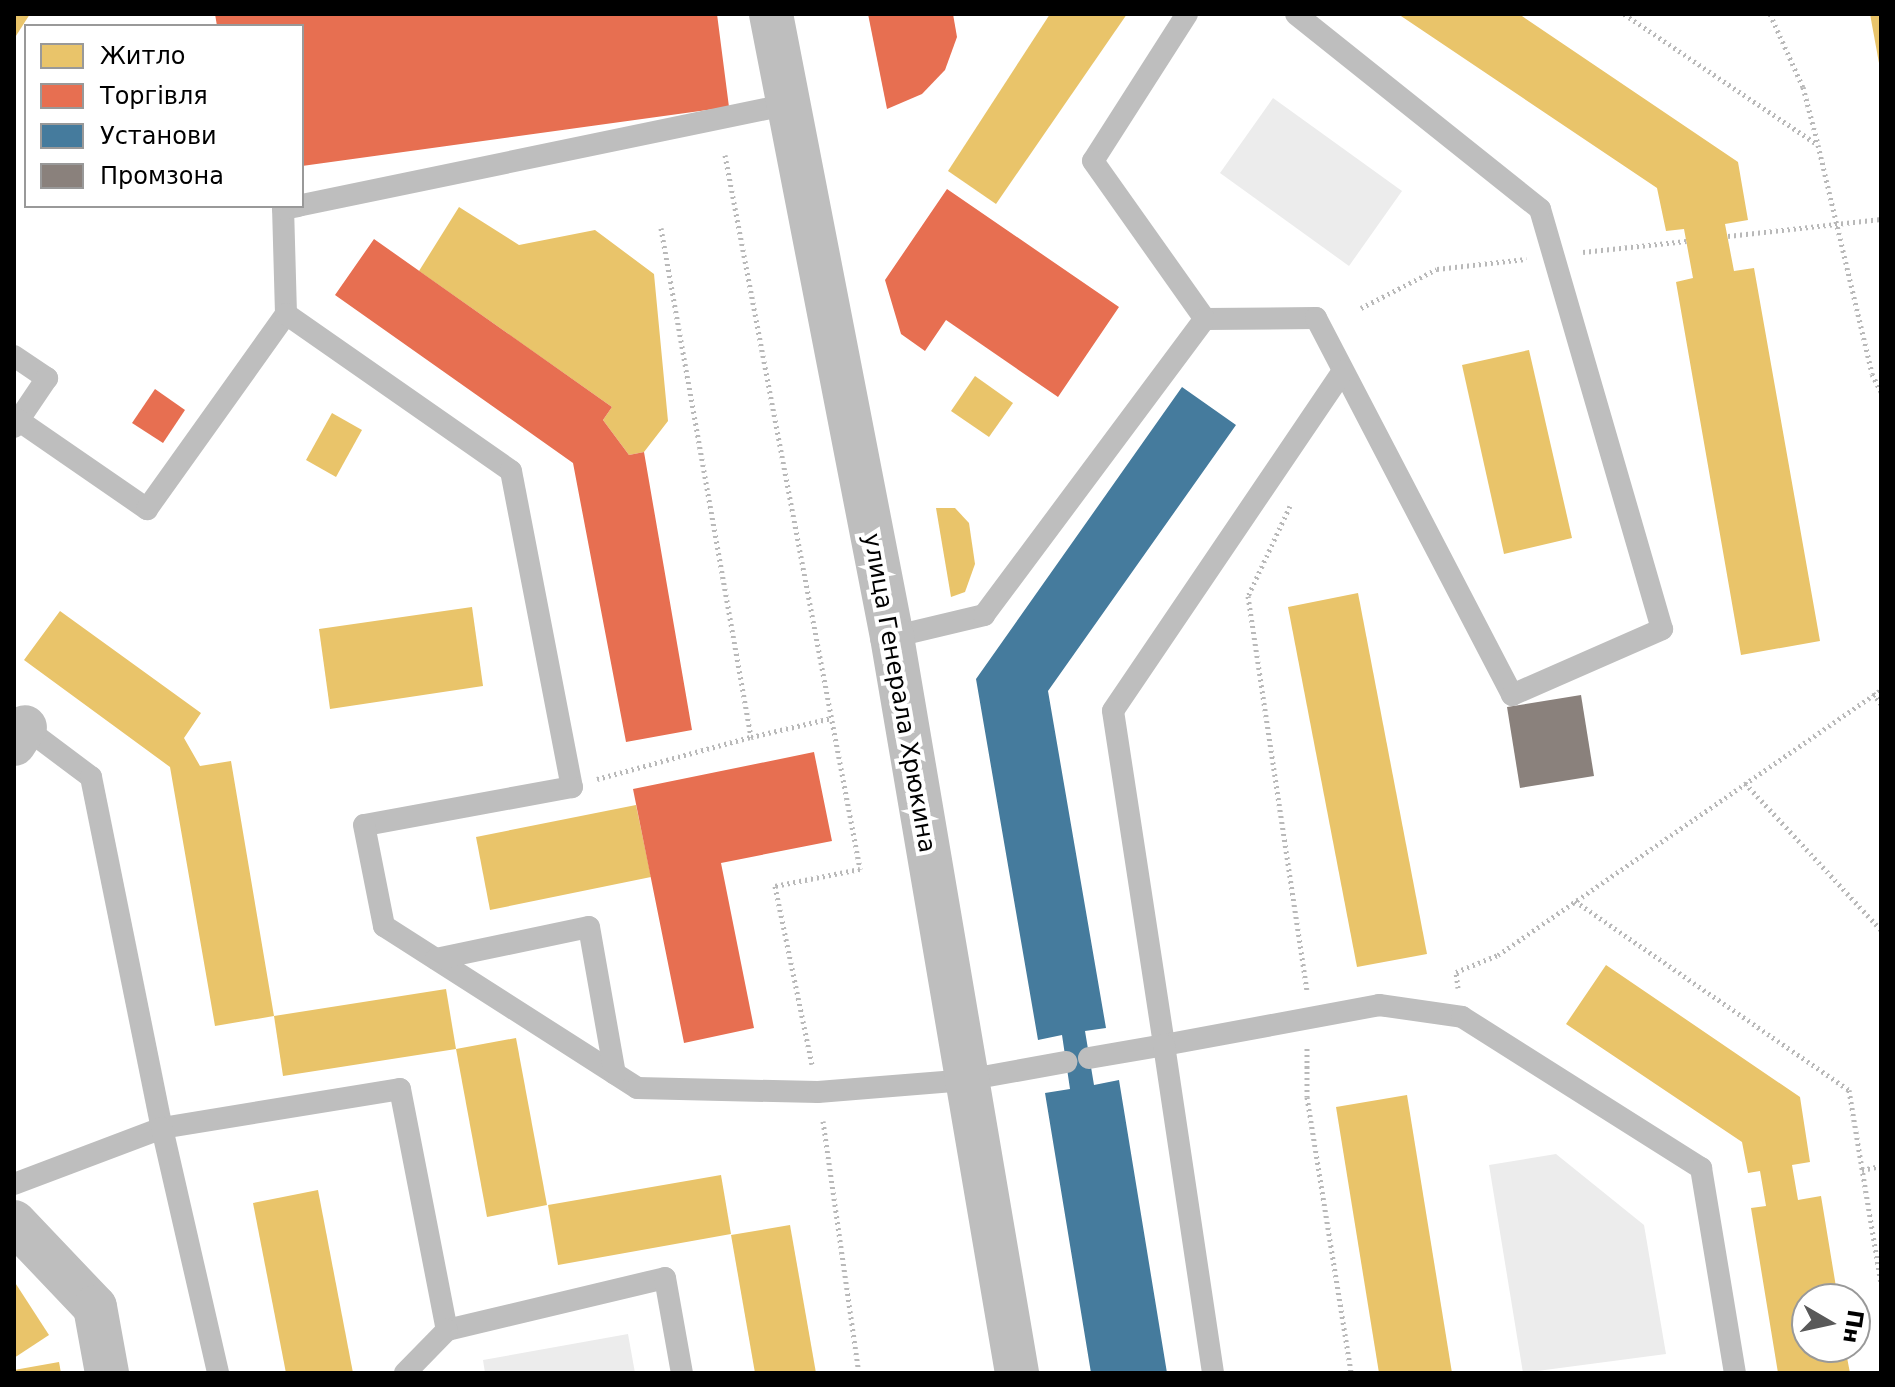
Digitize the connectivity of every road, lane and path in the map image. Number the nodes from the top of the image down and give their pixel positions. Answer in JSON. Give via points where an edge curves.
{"nodes":[{"id":1,"x":771,"y":14,"type":"edge"},
{"id":2,"x":1187,"y":14,"type":"edge"},
{"id":3,"x":1296,"y":14,"type":"edge"},
{"id":4,"x":1624,"y":14,"type":"edge"},
{"id":5,"x":1770,"y":14,"type":"edge"},
{"id":6,"x":787,"y":105,"type":"junction"},
{"id":7,"x":1818,"y":145,"type":"junction"},
{"id":8,"x":725,"y":155,"type":"dead end"},
{"id":9,"x":304,"y":205,"type":"edge"},
{"id":10,"x":289,"y":208,"type":"edge"},
{"id":11,"x":1881,"y":219,"type":"edge"},
{"id":12,"x":1837,"y":224,"type":"junction"},
{"id":13,"x":661,"y":228,"type":"dead end"},
{"id":14,"x":1728,"y":236,"type":"dead end"},
{"id":15,"x":1686,"y":241,"type":"dead end"},
{"id":16,"x":1554,"y":256,"type":"junction"},
{"id":17,"x":1361,"y":308,"type":"dead end"},
{"id":18,"x":286,"y":314,"type":"junction"},
{"id":19,"x":1205,"y":319,"type":"junction"},
{"id":20,"x":14,"y":356,"type":"edge"},
{"id":21,"x":1343,"y":371,"type":"junction"},
{"id":22,"x":1881,"y":392,"type":"edge"},
{"id":23,"x":16,"y":424,"type":"edge"},
{"id":24,"x":1292,"y":502,"type":"dead end"},
{"id":25,"x":892,"y":637,"type":"junction"},
{"id":26,"x":1881,"y":690,"type":"edge"},
{"id":27,"x":1873,"y":693,"type":"junction"},
{"id":28,"x":1881,"y":704,"type":"edge"},
{"id":29,"x":832,"y":718,"type":"junction"},
{"id":30,"x":18,"y":730,"type":"edge"},
{"id":31,"x":751,"y":737,"type":"junction"},
{"id":32,"x":1745,"y":783,"type":"junction"},
{"id":33,"x":572,"y":787,"type":"junction"},
{"id":34,"x":1575,"y":901,"type":"junction"},
{"id":35,"x":1881,"y":930,"type":"edge"},
{"id":36,"x":436,"y":959,"type":"junction"},
{"id":37,"x":1307,"y":1016,"type":"junction"},
{"id":38,"x":1462,"y":1017,"type":"junction"},
{"id":39,"x":1164,"y":1045,"type":"junction"},
{"id":40,"x":1089,"y":1058,"type":"dead end"},
{"id":41,"x":1066,"y":1062,"type":"dead end"},
{"id":42,"x":615,"y":1074,"type":"junction"},
{"id":43,"x":966,"y":1080,"type":"junction"},
{"id":44,"x":818,"y":1092,"type":"junction"},
{"id":45,"x":162,"y":1128,"type":"junction"},
{"id":46,"x":1881,"y":1166,"type":"edge"},
{"id":47,"x":1862,"y":1170,"type":"junction"},
{"id":48,"x":14,"y":1184,"type":"edge"},
{"id":49,"x":14,"y":1222,"type":"edge"},
{"id":50,"x":1881,"y":1283,"type":"edge"},
{"id":51,"x":447,"y":1330,"type":"junction"},
{"id":52,"x":107,"y":1373,"type":"edge"},
{"id":53,"x":218,"y":1373,"type":"edge"},
{"id":54,"x":405,"y":1373,"type":"edge"},
{"id":55,"x":682,"y":1373,"type":"edge"},
{"id":56,"x":859,"y":1373,"type":"edge"},
{"id":57,"x":1017,"y":1373,"type":"edge"},
{"id":58,"x":1213,"y":1373,"type":"edge"},
{"id":59,"x":1351,"y":1373,"type":"edge"},
{"id":60,"x":1735,"y":1373,"type":"edge"}],
"edges":[{"from":1,"to":6,"type":"street","name":"улица Генерала Хрюкина"},
{"from":2,"to":19,"type":"lane","via":[[1093,161]]},
{"from":3,"to":16,"type":"lane","via":[[1540,209]]},
{"from":4,"to":7,"type":"path"},
{"from":5,"to":7,"type":"path","via":[[1803,87]]},
{"from":6,"to":9,"type":"lane"},
{"from":6,"to":25,"type":"street","name":"улица Генерала Хрюкина"},
{"from":7,"to":12,"type":"path"},
{"from":8,"to":29,"type":"path"},
{"from":10,"to":18,"type":"lane","via":[[283,209]]},
{"from":11,"to":12,"type":"path"},
{"from":12,"to":14,"type":"path"},
{"from":12,"to":22,"type":"path"},
{"from":13,"to":31,"type":"path"},
{"from":15,"to":16,"type":"path"},
{"from":16,"to":17,"type":"path","via":[[1437,269]]},
{"from":16,"to":21,"type":"lane","via":[[1662,629],[1512,695]]},
{"from":18,"to":23,"type":"lane","via":[[147,509]]},
{"from":18,"to":33,"type":"lane","via":[[511,471]]},
{"from":19,"to":21,"type":"lane","via":[[1316,318]]},
{"from":19,"to":25,"type":"lane","via":[[984,615]]},
{"from":20,"to":23,"type":"lane","via":[[47,378]]},
{"from":21,"to":39,"type":"lane","via":[[1113,711]]},
{"from":24,"to":37,"type":"path","via":[[1248,596],[1307,969]]},
{"from":25,"to":43,"type":"street","name":"улица Генерала Хрюкина"},
{"from":26,"to":27,"type":"path"},
{"from":27,"to":28,"type":"path"},
{"from":27,"to":32,"type":"path"},
{"from":29,"to":31,"type":"path"},
{"from":29,"to":44,"type":"path","via":[[860,869],[775,886]]},
{"from":30,"to":45,"type":"lane","via":[[91,777]]},
{"from":31,"to":33,"type":"path"},
{"from":32,"to":34,"type":"path"},
{"from":32,"to":35,"type":"path"},
{"from":33,"to":36,"type":"lane","via":[[364,825],[384,926]]},
{"from":34,"to":38,"type":"path","via":[[1498,955],[1456,972]]},
{"from":34,"to":47,"type":"path","via":[[1849,1090]]},
{"from":36,"to":42,"type":"lane"},
{"from":36,"to":42,"type":"lane","via":[[589,927]]},
{"from":37,"to":38,"type":"lane","via":[[1379,1005]]},
{"from":37,"to":39,"type":"lane"},
{"from":37,"to":59,"type":"path","via":[[1307,1097]]},
{"from":38,"to":60,"type":"lane","via":[[1701,1168]]},
{"from":39,"to":40,"type":"lane"},
{"from":39,"to":58,"type":"lane"},
{"from":41,"to":43,"type":"lane"},
{"from":42,"to":44,"type":"lane","via":[[637,1088]]},
{"from":43,"to":44,"type":"lane"},
{"from":43,"to":57,"type":"street","name":"улица Генерала Хрюкина"},
{"from":44,"to":56,"type":"path"},
{"from":45,"to":48,"type":"lane"},
{"from":45,"to":51,"type":"lane","via":[[400,1089]]},
{"from":45,"to":53,"type":"lane"},
{"from":46,"to":47,"type":"path"},
{"from":47,"to":50,"type":"path"},
{"from":49,"to":52,"type":"street","via":[[95,1307]]},
{"from":51,"to":54,"type":"lane"},
{"from":51,"to":55,"type":"lane","via":[[665,1278]]}]}
